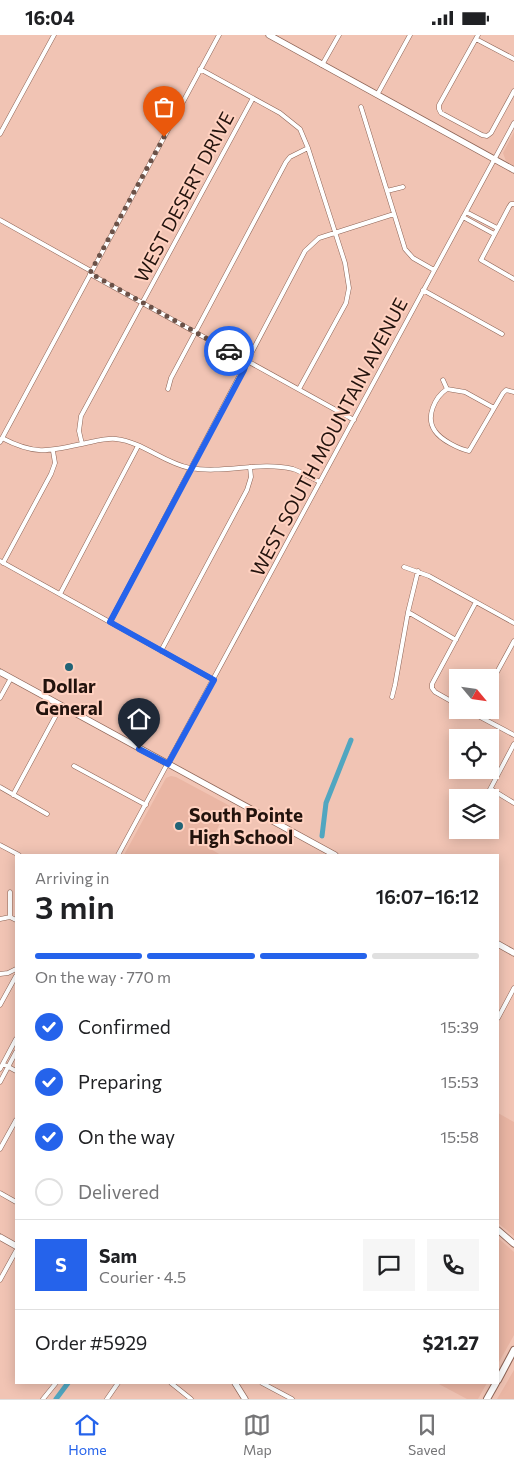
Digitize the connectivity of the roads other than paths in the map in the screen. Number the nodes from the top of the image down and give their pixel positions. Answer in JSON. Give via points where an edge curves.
{"nodes":[{"id":1,"x":54,"y":35,"type":"edge"},
{"id":2,"x":219,"y":35,"type":"edge"},
{"id":3,"x":269,"y":35,"type":"edge"},
{"id":4,"x":339,"y":35,"type":"edge"},
{"id":5,"x":410,"y":35,"type":"edge"},
{"id":6,"x":477,"y":37,"type":"edge"},
{"id":7,"x":514,"y":59,"type":"edge"},
{"id":8,"x":322,"y":65,"type":"junction"},
{"id":9,"x":200,"y":69,"type":"junction"},
{"id":10,"x":514,"y":91,"type":"edge"},
{"id":11,"x":377,"y":95,"type":"junction"},
{"id":12,"x":253,"y":98,"type":"junction"},
{"id":13,"x":361,"y":107,"type":"dead end"},
{"id":14,"x":514,"y":123,"type":"edge"},
{"id":15,"x":0,"y":134,"type":"edge"},
{"id":16,"x":308,"y":148,"type":"junction"},
{"id":17,"x":494,"y":159,"type":"junction"},
{"id":18,"x":514,"y":170,"type":"edge"},
{"id":19,"x":403,"y":187,"type":"dead end"},
{"id":20,"x":387,"y":191,"type":"junction"},
{"id":21,"x":513,"y":204,"type":"edge"},
{"id":22,"x":466,"y":211,"type":"junction"},
{"id":23,"x":394,"y":214,"type":"junction"},
{"id":24,"x":463,"y":217,"type":"junction"},
{"id":25,"x":0,"y":220,"type":"edge"},
{"id":26,"x":485,"y":222,"type":"junction"},
{"id":27,"x":482,"y":227,"type":"junction"},
{"id":28,"x":497,"y":228,"type":"junction"},
{"id":29,"x":335,"y":232,"type":"junction"},
{"id":30,"x":494,"y":234,"type":"junction"},
{"id":31,"x":434,"y":270,"type":"junction"},
{"id":32,"x":90,"y":272,"type":"junction"},
{"id":33,"x":514,"y":279,"type":"edge"},
{"id":34,"x":423,"y":290,"type":"junction"},
{"id":35,"x":143,"y":303,"type":"junction"},
{"id":36,"x":195,"y":332,"type":"junction"},
{"id":37,"x":502,"y":334,"type":"dead end"},
{"id":38,"x":247,"y":361,"type":"junction"},
{"id":39,"x":442,"y":380,"type":"dead end"},
{"id":40,"x":168,"y":389,"type":"dead end"},
{"id":41,"x":299,"y":389,"type":"junction"},
{"id":42,"x":447,"y":389,"type":"junction"},
{"id":43,"x":514,"y":392,"type":"edge"},
{"id":44,"x":494,"y":408,"type":"junction"},
{"id":45,"x":354,"y":420,"type":"junction"},
{"id":46,"x":1,"y":440,"type":"edge"},
{"id":47,"x":82,"y":444,"type":"junction"},
{"id":48,"x":138,"y":445,"type":"junction"},
{"id":49,"x":54,"y":451,"type":"junction"},
{"id":50,"x":250,"y":467,"type":"junction"},
{"id":51,"x":192,"y":468,"type":"junction"},
{"id":52,"x":320,"y":483,"type":"junction"},
{"id":53,"x":2,"y":562,"type":"edge"},
{"id":54,"x":404,"y":567,"type":"dead end"},
{"id":55,"x":418,"y":571,"type":"junction"},
{"id":56,"x":60,"y":595,"type":"junction"},
{"id":57,"x":476,"y":602,"type":"junction"},
{"id":58,"x":408,"y":612,"type":"junction"},
{"id":59,"x":110,"y":622,"type":"junction"},
{"id":60,"x":514,"y":623,"type":"edge"},
{"id":61,"x":456,"y":640,"type":"junction"},
{"id":62,"x":514,"y":641,"type":"edge"},
{"id":63,"x":162,"y":651,"type":"junction"},
{"id":64,"x":499,"y":669,"type":"edge"},
{"id":65,"x":0,"y":672,"type":"edge"},
{"id":66,"x":11,"y":678,"type":"junction"},
{"id":67,"x":214,"y":680,"type":"junction"},
{"id":68,"x":392,"y":697,"type":"dead end"},
{"id":69,"x":0,"y":698,"type":"edge"},
{"id":70,"x":449,"y":700,"type":"edge"},
{"id":71,"x":61,"y":706,"type":"junction"},
{"id":72,"x":487,"y":719,"type":"edge"},
{"id":73,"x":514,"y":735,"type":"edge"},
{"id":74,"x":514,"y":744,"type":"edge"},
{"id":75,"x":168,"y":764,"type":"junction"},
{"id":76,"x":74,"y":766,"type":"dead end"},
{"id":77,"x":0,"y":787,"type":"edge"},
{"id":78,"x":491,"y":789,"type":"edge"},
{"id":79,"x":499,"y":794,"type":"edge"},
{"id":80,"x":13,"y":795,"type":"junction"},
{"id":81,"x":514,"y":803,"type":"edge"},
{"id":82,"x":146,"y":805,"type":"junction"},
{"id":83,"x":47,"y":813,"type":"dead end"},
{"id":84,"x":0,"y":845,"type":"edge"},
{"id":85,"x":17,"y":854,"type":"edge"},
{"id":86,"x":119,"y":854,"type":"edge"},
{"id":87,"x":333,"y":854,"type":"edge"},
{"id":88,"x":10,"y":892,"type":"dead end"},
{"id":89,"x":10,"y":917,"type":"junction"},
{"id":90,"x":0,"y":919,"type":"edge"},
{"id":91,"x":15,"y":920,"type":"edge"},
{"id":92,"x":499,"y":945,"type":"edge"},
{"id":93,"x":514,"y":953,"type":"edge"},
{"id":94,"x":15,"y":970,"type":"edge"},
{"id":95,"x":0,"y":974,"type":"edge"},
{"id":96,"x":15,"y":978,"type":"edge"},
{"id":97,"x":514,"y":988,"type":"edge"},
{"id":98,"x":0,"y":1005,"type":"edge"},
{"id":99,"x":499,"y":1016,"type":"edge"},
{"id":100,"x":15,"y":1041,"type":"edge"},
{"id":101,"x":15,"y":1054,"type":"edge"},
{"id":102,"x":3,"y":1064,"type":"junction"},
{"id":103,"x":8,"y":1067,"type":"junction"},
{"id":104,"x":0,"y":1069,"type":"edge"},
{"id":105,"x":15,"y":1070,"type":"edge"},
{"id":106,"x":0,"y":1082,"type":"edge"},
{"id":107,"x":15,"y":1122,"type":"edge"},
{"id":108,"x":0,"y":1149,"type":"edge"},
{"id":109,"x":0,"y":1193,"type":"edge"},
{"id":110,"x":15,"y":1201,"type":"edge"},
{"id":111,"x":499,"y":1231,"type":"edge"},
{"id":112,"x":0,"y":1237,"type":"edge"},
{"id":113,"x":514,"y":1244,"type":"edge"},
{"id":114,"x":15,"y":1245,"type":"edge"},
{"id":115,"x":15,"y":1253,"type":"edge"},
{"id":116,"x":0,"y":1280,"type":"edge"},
{"id":117,"x":514,"y":1350,"type":"edge"},
{"id":118,"x":499,"y":1377,"type":"edge"},
{"id":119,"x":55,"y":1384,"type":"edge"},
{"id":120,"x":117,"y":1384,"type":"edge"},
{"id":121,"x":172,"y":1384,"type":"edge"},
{"id":122,"x":236,"y":1384,"type":"edge"},
{"id":123,"x":264,"y":1384,"type":"edge"},
{"id":124,"x":495,"y":1384,"type":"edge"},
{"id":125,"x":43,"y":1399,"type":"edge"},
{"id":126,"x":107,"y":1399,"type":"edge"},
{"id":127,"x":191,"y":1399,"type":"edge"},
{"id":128,"x":245,"y":1399,"type":"edge"},
{"id":129,"x":292,"y":1399,"type":"edge"},
{"id":130,"x":487,"y":1399,"type":"edge"}],
"edges":[{"from":1,"to":15,"type":"street"},
{"from":2,"to":9,"type":"street"},
{"from":3,"to":8,"type":"main road"},
{"from":4,"to":8,"type":"street"},
{"from":5,"to":11,"type":"street"},
{"from":6,"to":7,"type":"street"},
{"from":6,"to":10,"type":"street","via":[[439,109],[487,136]]},
{"from":8,"to":11,"type":"main road"},
{"from":9,"to":12,"type":"street"},
{"from":9,"to":32,"type":"street"},
{"from":11,"to":17,"type":"main road"},
{"from":12,"to":16,"type":"street","via":[[294,123]]},
{"from":12,"to":35,"type":"street","name":"WEST DESERT DRIVE"},
{"from":13,"to":20,"type":"street"},
{"from":14,"to":17,"type":"street","name":"WEST SOUTH MOUNTAIN AVENUE"},
{"from":16,"to":29,"type":"street"},
{"from":16,"to":36,"type":"street","via":[[286,162]]},
{"from":17,"to":18,"type":"main road"},
{"from":17,"to":22,"type":"street","name":"WEST SOUTH MOUNTAIN AVENUE"},
{"from":19,"to":20,"type":"street"},
{"from":20,"to":23,"type":"street"},
{"from":21,"to":28,"type":"street"},
{"from":22,"to":24,"type":"street","name":"WEST SOUTH MOUNTAIN AVENUE"},
{"from":22,"to":26,"type":"street"},
{"from":23,"to":29,"type":"street"},
{"from":23,"to":31,"type":"street","via":[[407,253]]},
{"from":24,"to":27,"type":"street"},
{"from":24,"to":31,"type":"street","name":"WEST SOUTH MOUNTAIN AVENUE"},
{"from":25,"to":32,"type":"street"},
{"from":26,"to":27,"type":"street"},
{"from":26,"to":28,"type":"street"},
{"from":27,"to":30,"type":"street"},
{"from":28,"to":30,"type":"street"},
{"from":29,"to":38,"type":"street","via":[[319,238],[306,251]]},
{"from":29,"to":41,"type":"street","via":[[345,263],[349,293]]},
{"from":30,"to":33,"type":"street","via":[[481,260]]},
{"from":31,"to":34,"type":"street","name":"WEST SOUTH MOUNTAIN AVENUE"},
{"from":32,"to":35,"type":"street"},
{"from":32,"to":46,"type":"street"},
{"from":34,"to":37,"type":"street"},
{"from":34,"to":45,"type":"street","name":"WEST SOUTH MOUNTAIN AVENUE"},
{"from":35,"to":36,"type":"street"},
{"from":35,"to":47,"type":"street","name":"WEST DESERT DRIVE","via":[[82,416],[78,431]]},
{"from":36,"to":38,"type":"street"},
{"from":36,"to":40,"type":"street"},
{"from":38,"to":41,"type":"street"},
{"from":38,"to":51,"type":"street"},
{"from":39,"to":42,"type":"street"},
{"from":41,"to":45,"type":"street"},
{"from":42,"to":44,"type":"street","via":[[465,392]]},
{"from":42,"to":44,"type":"street","via":[[440,393],[434,405],[433,427],[439,436],[464,450],[469,451]]},
{"from":43,"to":44,"type":"street","via":[[506,390]]},
{"from":45,"to":52,"type":"street","name":"WEST SOUTH MOUNTAIN AVENUE"},
{"from":46,"to":49,"type":"street","via":[[24,448]]},
{"from":47,"to":48,"type":"street","via":[[116,439]]},
{"from":47,"to":49,"type":"street"},
{"from":48,"to":51,"type":"street"},
{"from":48,"to":56,"type":"street"},
{"from":49,"to":53,"type":"street","via":[[54,468]]},
{"from":50,"to":51,"type":"street"},
{"from":50,"to":52,"type":"street","via":[[292,469]]},
{"from":50,"to":63,"type":"street","via":[[247,491]]},
{"from":51,"to":59,"type":"street"},
{"from":52,"to":67,"type":"street","name":"WEST SOUTH MOUNTAIN AVENUE"},
{"from":53,"to":56,"type":"street"},
{"from":54,"to":55,"type":"street"},
{"from":55,"to":57,"type":"street"},
{"from":55,"to":58,"type":"street"},
{"from":56,"to":59,"type":"street"},
{"from":57,"to":60,"type":"street"},
{"from":57,"to":61,"type":"street"},
{"from":58,"to":61,"type":"street"},
{"from":58,"to":68,"type":"street"},
{"from":59,"to":63,"type":"street"},
{"from":61,"to":70,"type":"street","via":[[432,684],[435,692]]},
{"from":62,"to":64,"type":"street"},
{"from":63,"to":67,"type":"street"},
{"from":65,"to":66,"type":"main road"},
{"from":66,"to":69,"type":"street"},
{"from":66,"to":71,"type":"main road"},
{"from":67,"to":75,"type":"street","name":"WEST SOUTH MOUNTAIN AVENUE"},
{"from":71,"to":75,"type":"main road"},
{"from":71,"to":80,"type":"street"},
{"from":72,"to":73,"type":"street"},
{"from":74,"to":78,"type":"street"},
{"from":75,"to":82,"type":"street","name":"WEST SOUTH MOUNTAIN AVENUE"},
{"from":75,"to":87,"type":"main road"},
{"from":76,"to":82,"type":"street"},
{"from":77,"to":80,"type":"street"},
{"from":79,"to":81,"type":"street"},
{"from":80,"to":83,"type":"street"},
{"from":82,"to":86,"type":"street","name":"WEST SOUTH MOUNTAIN AVENUE"},
{"from":84,"to":85,"type":"street"},
{"from":88,"to":89,"type":"street"},
{"from":89,"to":90,"type":"street"},
{"from":89,"to":91,"type":"street"},
{"from":92,"to":93,"type":"main road"},
{"from":94,"to":95,"type":"street"},
{"from":96,"to":98,"type":"street"},
{"from":97,"to":99,"type":"street"},
{"from":100,"to":102,"type":"street"},
{"from":101,"to":103,"type":"street"},
{"from":102,"to":103,"type":"street"},
{"from":102,"to":104,"type":"street"},
{"from":103,"to":105,"type":"street"},
{"from":103,"to":106,"type":"street"},
{"from":107,"to":108,"type":"street"},
{"from":109,"to":110,"type":"street"},
{"from":111,"to":113,"type":"main road"},
{"from":112,"to":114,"type":"main road"},
{"from":115,"to":116,"type":"street"},
{"from":117,"to":118,"type":"main road"},
{"from":119,"to":125,"type":"street"},
{"from":120,"to":126,"type":"street"},
{"from":121,"to":127,"type":"street"},
{"from":122,"to":128,"type":"main road"},
{"from":123,"to":129,"type":"street"},
{"from":124,"to":130,"type":"main road"}]}
